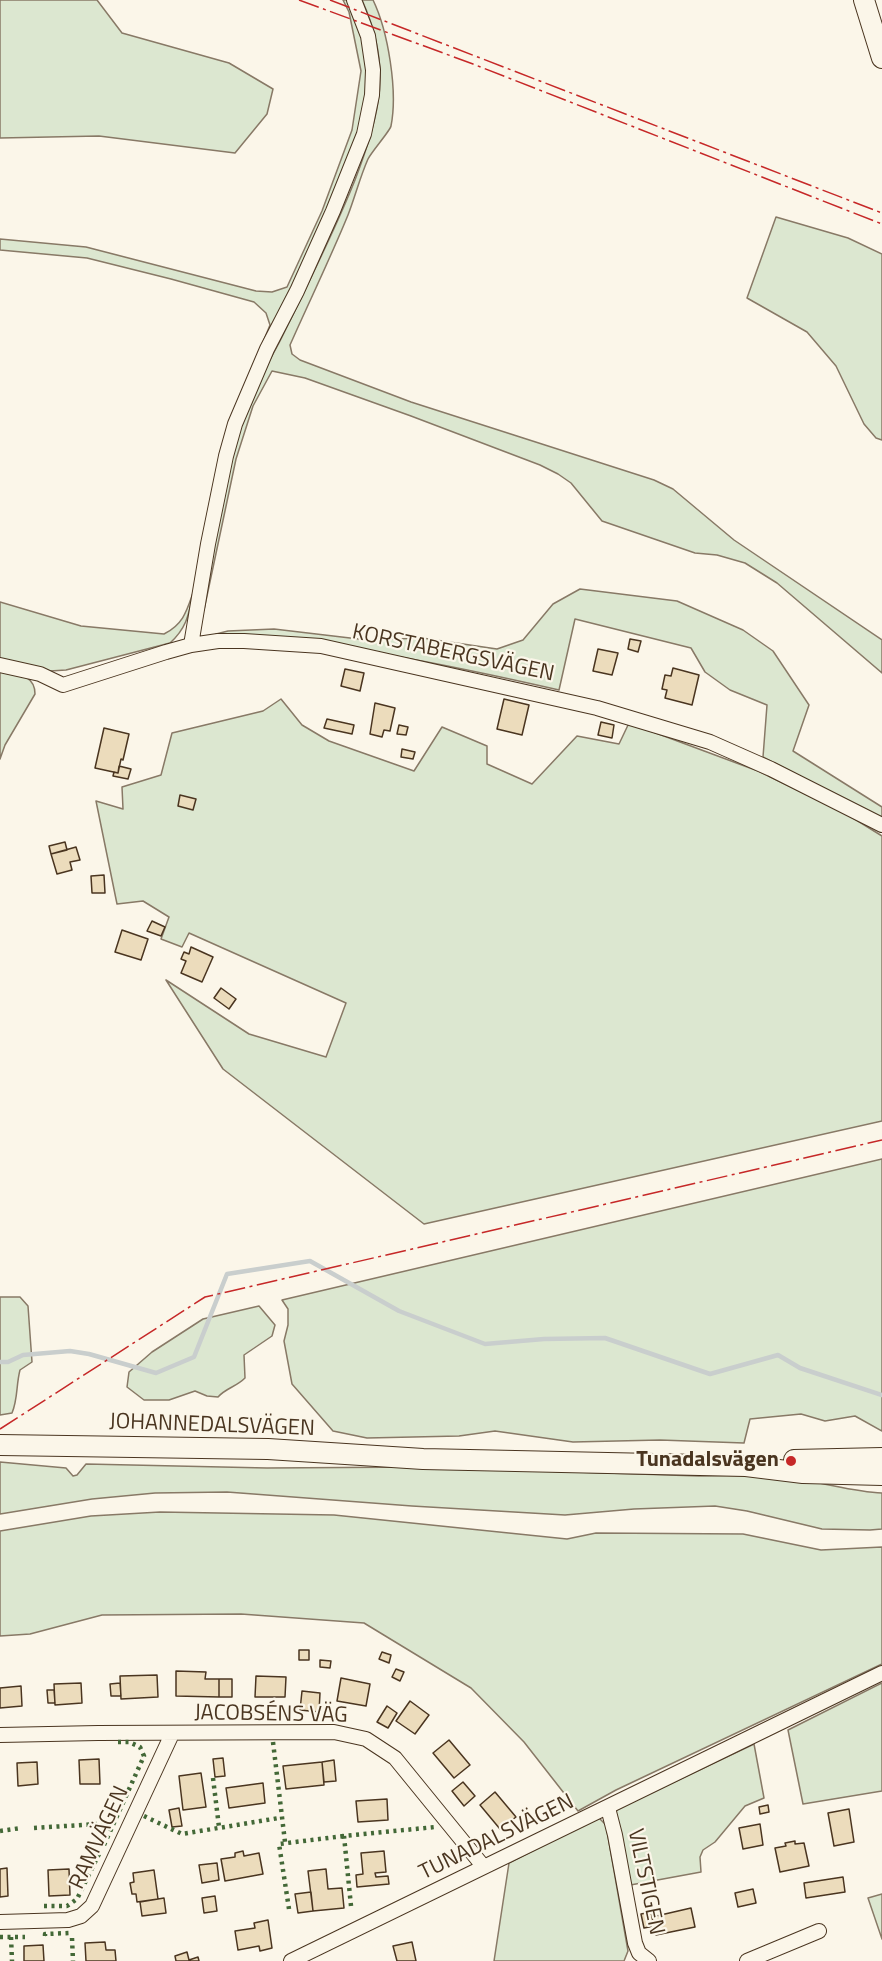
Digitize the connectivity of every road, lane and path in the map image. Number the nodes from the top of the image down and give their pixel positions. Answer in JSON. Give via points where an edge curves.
{"nodes":[{"id":1,"x":354,"y":0,"type":"edge"},
{"id":2,"x":864,"y":0,"type":"edge"},
{"id":3,"x":882,"y":58,"type":"edge"},
{"id":4,"x":191,"y":645,"type":"junction"},
{"id":5,"x":0,"y":664,"type":"edge"},
{"id":6,"x":882,"y":825,"type":"edge"},
{"id":7,"x":0,"y":1445,"type":"edge"},
{"id":8,"x":0,"y":1454,"type":"edge"},
{"id":9,"x":882,"y":1458,"type":"edge"},
{"id":10,"x":423,"y":1459,"type":"junction"},
{"id":11,"x":746,"y":1466,"type":"junction"},
{"id":12,"x":882,"y":1475,"type":"edge"},
{"id":13,"x":882,"y":1673,"type":"edge"},
{"id":14,"x":172,"y":1734,"type":"junction"},
{"id":15,"x":0,"y":1735,"type":"edge"},
{"id":16,"x":608,"y":1808,"type":"junction"},
{"id":17,"x":483,"y":1866,"type":"junction"},
{"id":18,"x":0,"y":1922,"type":"edge"},
{"id":19,"x":819,"y":1931,"type":"dead end"},
{"id":20,"x":291,"y":1961,"type":"edge"},
{"id":21,"x":649,"y":1961,"type":"edge"},
{"id":22,"x":747,"y":1961,"type":"edge"}],
"edges":[{"from":1,"to":4,"type":"street","via":[[368,36],[373,70],[364,134],[320,241],[235,424],[212,522]]},
{"from":2,"to":3,"type":"main road"},
{"from":4,"to":5,"type":"street","name":"KORSTABERGSVÄGEN","via":[[63,685],[40,674]]},
{"from":4,"to":6,"type":"street","name":"KORSTABERGSVÄGEN","via":[[218,640],[321,646],[597,708],[710,741]]},
{"from":7,"to":10,"type":"main road","name":"JOHANNEDALSVÄGEN","via":[[268,1449]]},
{"from":8,"to":10,"type":"main road","name":"JOHANNEDALSVÄGEN","via":[[269,1461]]},
{"from":9,"to":11,"type":"main road","name":"JOHANNEDALSVÄGEN"},
{"from":10,"to":11,"type":"main road","name":"JOHANNEDALSVÄGEN"},
{"from":11,"to":12,"type":"main road","name":"JOHANNEDALSVÄGEN","via":[[803,1473]]},
{"from":13,"to":16,"type":"street","name":"TUNADALSVÄGEN"},
{"from":14,"to":15,"type":"street","name":"JACOBSÉNS VÄG"},
{"from":14,"to":17,"type":"street","name":"JACOBSÉNS VÄG","via":[[333,1732],[366,1739],[395,1758]]},
{"from":14,"to":18,"type":"street","name":"RAMVÄGEN","via":[[92,1906],[81,1916],[68,1920]]},
{"from":16,"to":17,"type":"street","name":"TUNADALSVÄGEN"},
{"from":16,"to":21,"type":"street","name":"VILTSTIGEN","via":[[635,1943]]},
{"from":17,"to":20,"type":"street","name":"TUNADALSVÄGEN"},
{"from":19,"to":22,"type":"street"}]}
